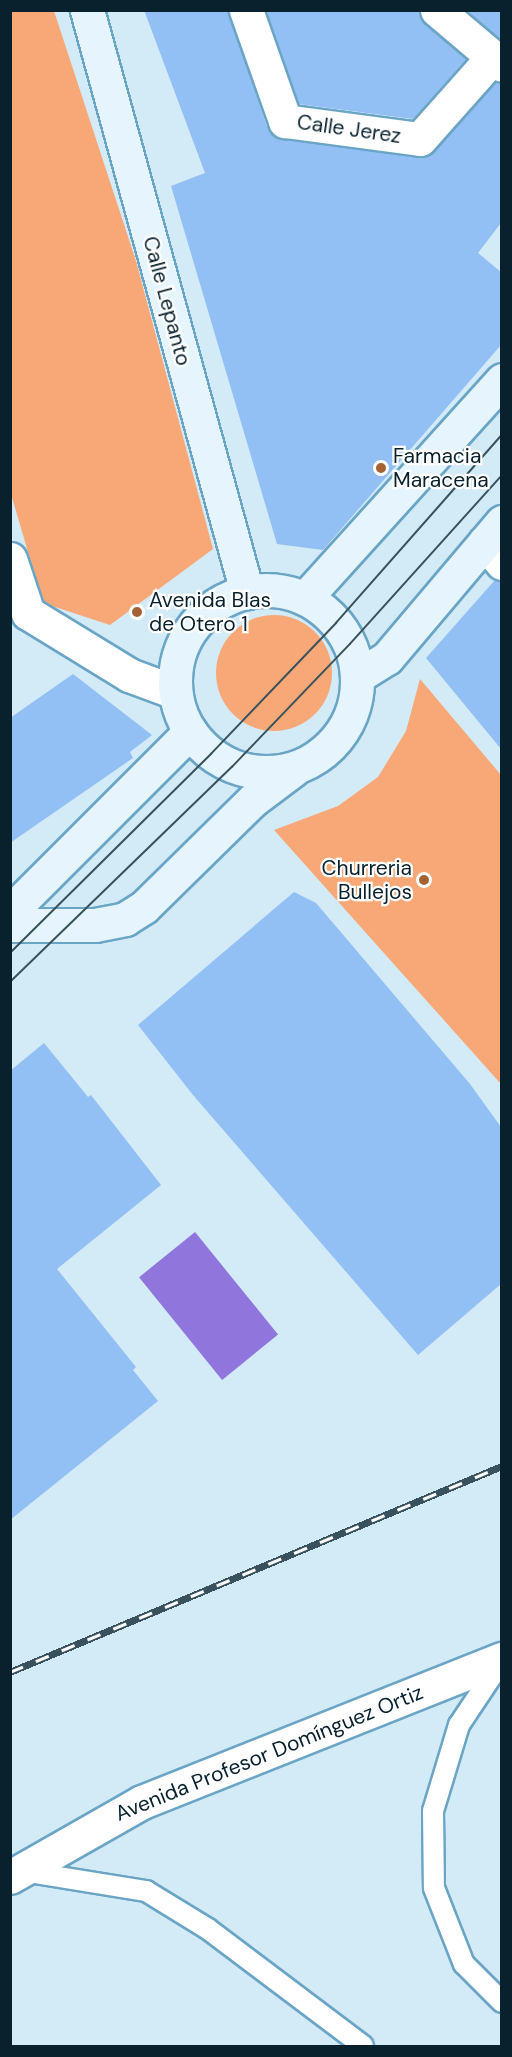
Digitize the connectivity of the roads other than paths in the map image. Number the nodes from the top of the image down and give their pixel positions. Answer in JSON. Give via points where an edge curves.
{"nodes":[{"id":1,"x":87,"y":10,"type":"edge"},
{"id":2,"x":246,"y":10,"type":"edge"},
{"id":3,"x":437,"y":10,"type":"edge"},
{"id":4,"x":497,"y":62,"type":"edge"},
{"id":5,"x":501,"y":380,"type":"edge"},
{"id":6,"x":496,"y":542,"type":"edge"},
{"id":7,"x":10,"y":559,"type":"edge"},
{"id":8,"x":247,"y":592,"type":"junction"},
{"id":9,"x":307,"y":596,"type":"junction"},
{"id":10,"x":358,"y":676,"type":"junction"},
{"id":11,"x":175,"y":692,"type":"junction"},
{"id":12,"x":190,"y":732,"type":"junction"},
{"id":13,"x":295,"y":769,"type":"junction"},
{"id":14,"x":10,"y":912,"type":"edge"},
{"id":15,"x":10,"y":925,"type":"edge"},
{"id":16,"x":501,"y":1660,"type":"edge"},
{"id":17,"x":15,"y":1874,"type":"edge"},
{"id":18,"x":501,"y":2002,"type":"edge"},
{"id":19,"x":363,"y":2046,"type":"edge"}],
"edges":[{"from":1,"to":8,"type":"main road","name":"Calle Lepanto"},
{"from":2,"to":4,"type":"street","name":"Calle Jerez","via":[[285,121],[420,139]]},
{"from":3,"to":4,"type":"street"},
{"from":5,"to":9,"type":"main road","via":[[379,521]]},
{"from":6,"to":10,"type":"main road","via":[[387,658]]},
{"from":7,"to":11,"type":"street","via":[[28,613],[129,675]]},
{"from":8,"to":9,"type":"main road","via":[[272,590]]},
{"from":8,"to":11,"type":"main road","via":[[218,603],[199,619],[180,652]]},
{"from":9,"to":10,"type":"main road","via":[[330,615],[350,644]]},
{"from":10,"to":13,"type":"main road","via":[[354,706],[339,738],[321,756]]},
{"from":11,"to":12,"type":"main road"},
{"from":12,"to":13,"type":"main road","via":[[203,748],[232,767],[260,773]]},
{"from":12,"to":14,"type":"main road"},
{"from":13,"to":15,"type":"main road","via":[[253,800],[144,907],[125,919],[95,925]]},
{"from":16,"to":17,"type":"street","name":"Avenida Profesor Domínguez Ortiz","via":[[142,1802]]},
{"from":16,"to":18,"type":"lane","via":[[459,1725],[433,1810],[434,1888],[464,1964]]},
{"from":17,"to":19,"type":"lane","via":[[146,1891],[208,1929]]}]}
